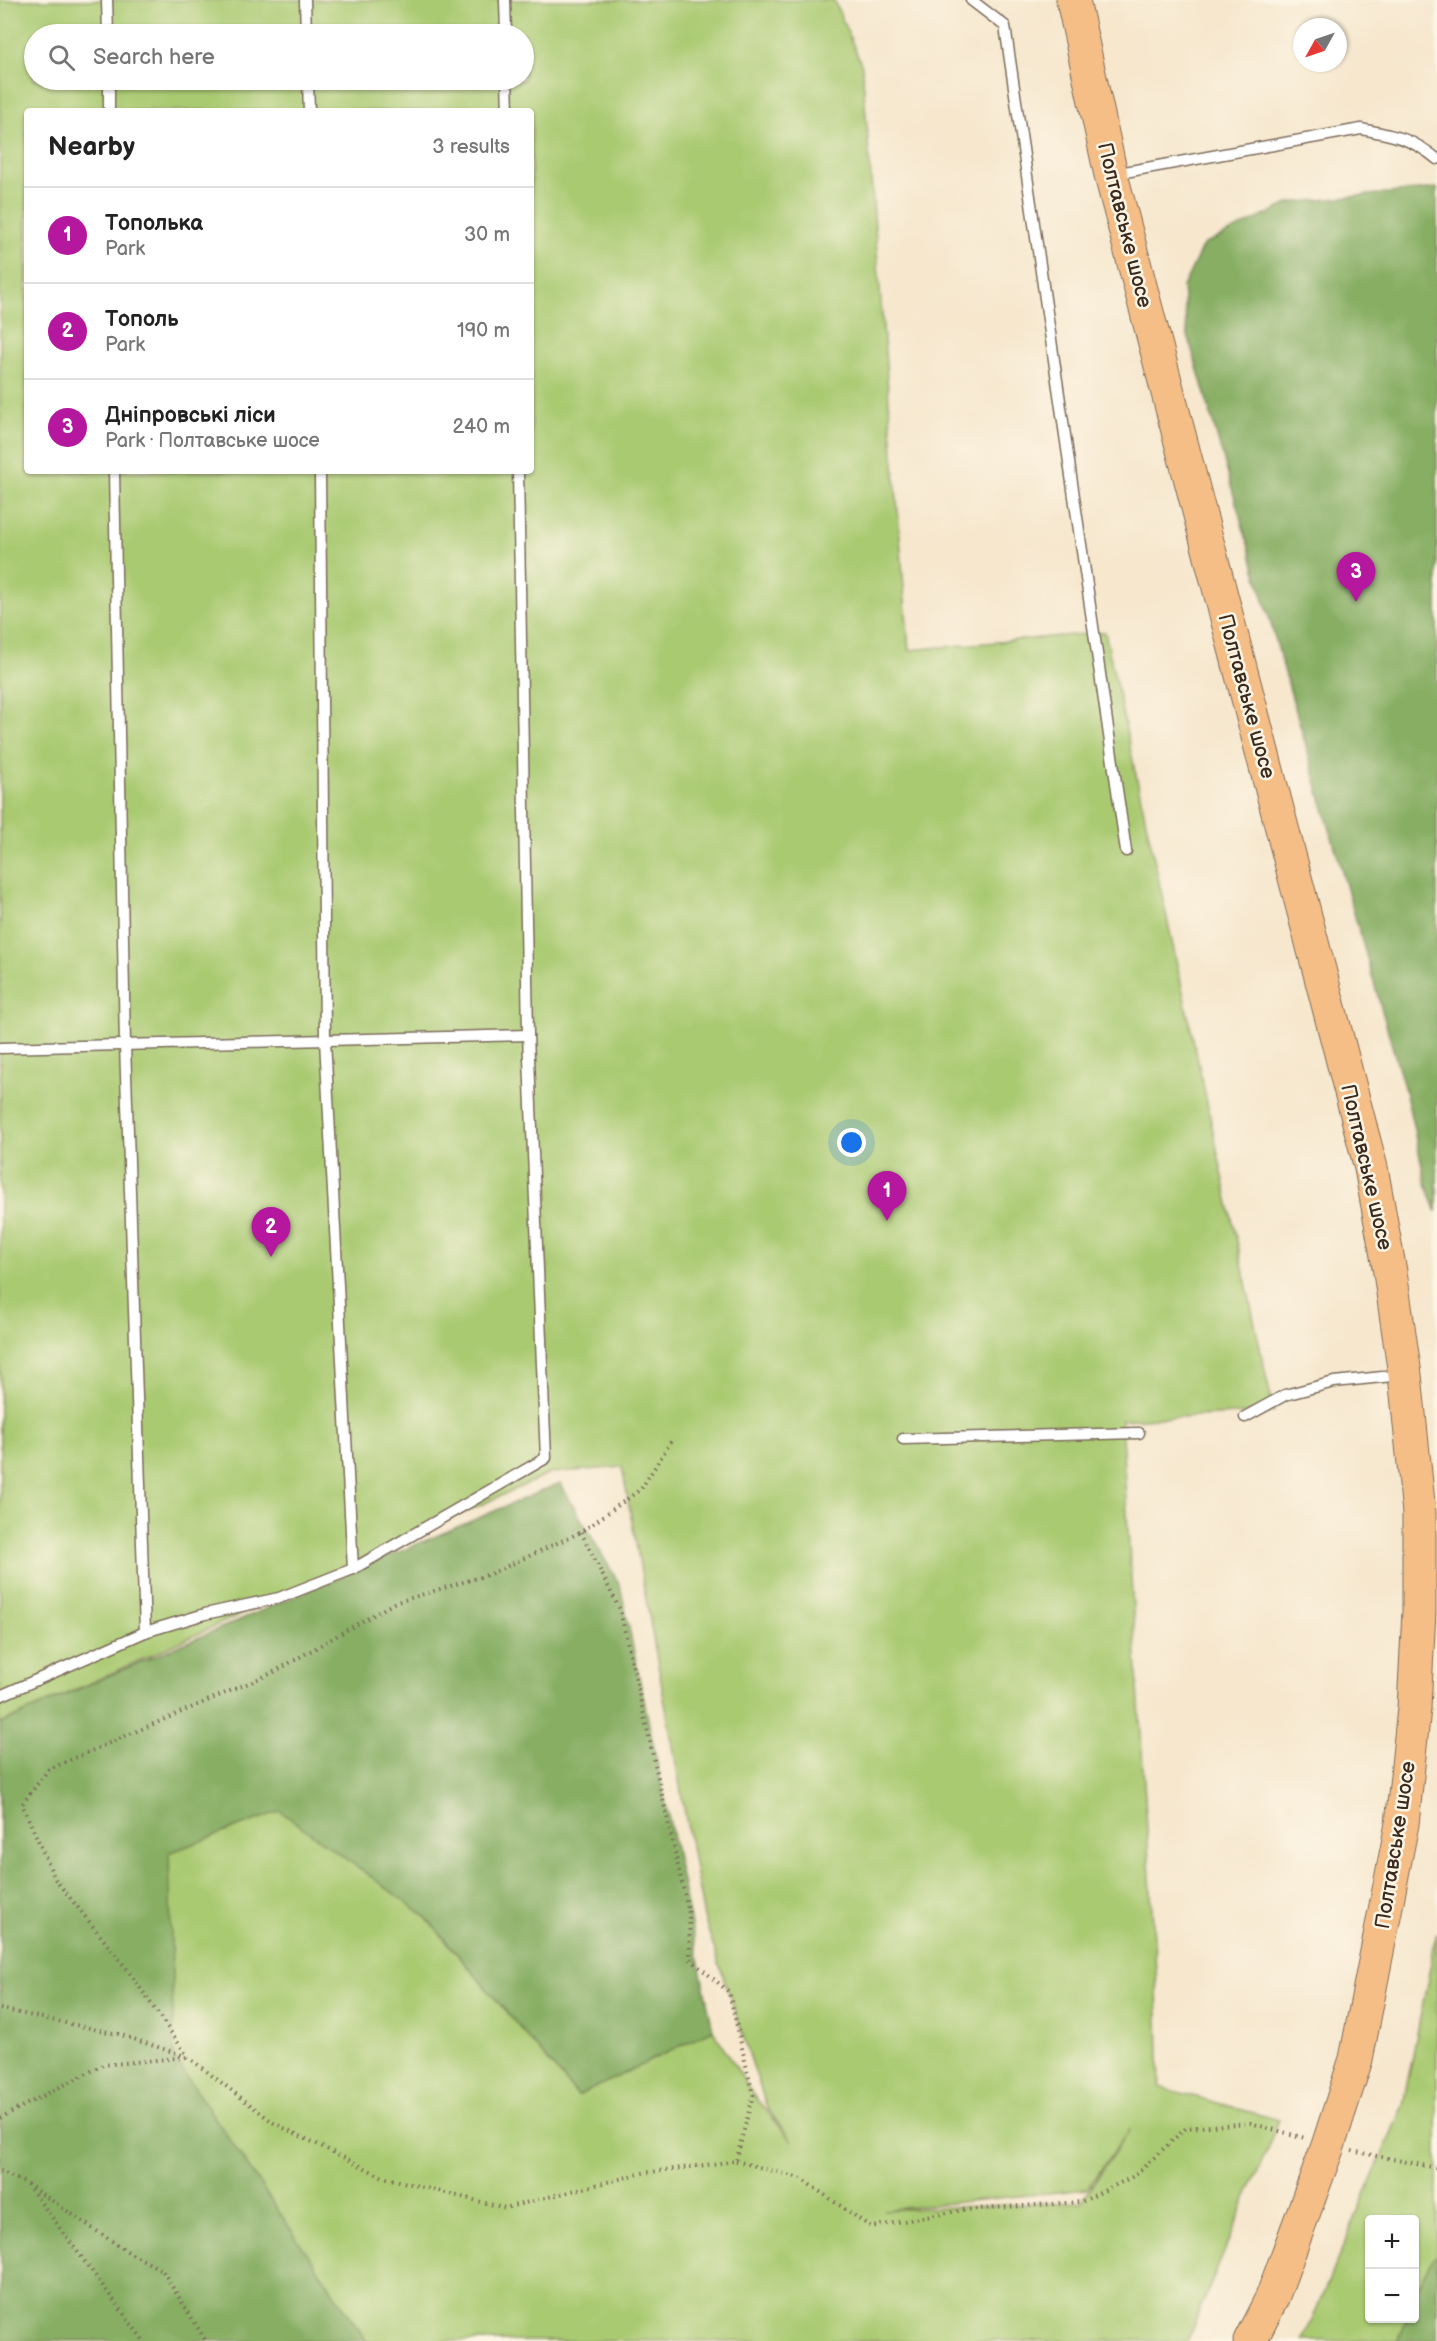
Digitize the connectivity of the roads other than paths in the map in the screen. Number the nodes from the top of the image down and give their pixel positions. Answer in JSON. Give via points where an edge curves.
{"nodes":[{"id":1,"x":108,"y":0,"type":"edge"},
{"id":2,"x":305,"y":0,"type":"edge"},
{"id":3,"x":505,"y":0,"type":"edge"},
{"id":4,"x":971,"y":0,"type":"edge"},
{"id":5,"x":1073,"y":0,"type":"edge"},
{"id":6,"x":108,"y":24,"type":"edge"},
{"id":7,"x":306,"y":24,"type":"edge"},
{"id":8,"x":506,"y":24,"type":"edge"},
{"id":9,"x":108,"y":90,"type":"edge"},
{"id":10,"x":308,"y":90,"type":"edge"},
{"id":11,"x":507,"y":90,"type":"edge"},
{"id":12,"x":109,"y":108,"type":"edge"},
{"id":13,"x":309,"y":108,"type":"edge"},
{"id":14,"x":508,"y":108,"type":"edge"},
{"id":15,"x":1437,"y":159,"type":"edge"},
{"id":16,"x":1111,"y":175,"type":"junction"},
{"id":17,"x":114,"y":474,"type":"edge"},
{"id":18,"x":320,"y":474,"type":"edge"},
{"id":19,"x":518,"y":474,"type":"edge"},
{"id":20,"x":1126,"y":851,"type":"dead end"},
{"id":21,"x":528,"y":1035,"type":"junction"},
{"id":22,"x":325,"y":1040,"type":"junction"},
{"id":23,"x":125,"y":1045,"type":"junction"},
{"id":24,"x":0,"y":1048,"type":"edge"},
{"id":25,"x":1405,"y":1375,"type":"junction"},
{"id":26,"x":1245,"y":1417,"type":"dead end"},
{"id":27,"x":1138,"y":1433,"type":"dead end"},
{"id":28,"x":903,"y":1439,"type":"dead end"},
{"id":29,"x":353,"y":1569,"type":"junction"},
{"id":30,"x":145,"y":1632,"type":"junction"},
{"id":31,"x":0,"y":1695,"type":"edge"},
{"id":32,"x":1250,"y":2341,"type":"edge"}],
"edges":[{"from":1,"to":6,"type":"lane"},
{"from":2,"to":7,"type":"lane"},
{"from":3,"to":8,"type":"lane"},
{"from":4,"to":20,"type":"lane","via":[[1005,26]]},
{"from":5,"to":16,"type":"main road","name":"Полтавське шосе"},
{"from":9,"to":12,"type":"lane"},
{"from":10,"to":13,"type":"lane"},
{"from":11,"to":14,"type":"lane"},
{"from":15,"to":16,"type":"lane","via":[[1402,136],[1361,129]]},
{"from":16,"to":25,"type":"main road","name":"Полтавське шосе","via":[[1371,1168]]},
{"from":17,"to":23,"type":"lane"},
{"from":18,"to":22,"type":"lane"},
{"from":19,"to":21,"type":"lane"},
{"from":21,"to":22,"type":"lane"},
{"from":21,"to":29,"type":"lane","via":[[546,1458]]},
{"from":22,"to":23,"type":"lane"},
{"from":22,"to":29,"type":"lane"},
{"from":23,"to":24,"type":"lane"},
{"from":23,"to":30,"type":"lane"},
{"from":25,"to":26,"type":"lane","via":[[1334,1382],[1285,1395]]},
{"from":25,"to":32,"type":"main road","name":"Полтавське шосе","via":[[1419,1513],[1419,1611],[1402,1824],[1356,2059],[1329,2146],[1272,2298]]},
{"from":27,"to":28,"type":"lane"},
{"from":29,"to":30,"type":"lane","via":[[279,1598]]},
{"from":30,"to":31,"type":"lane"}]}
